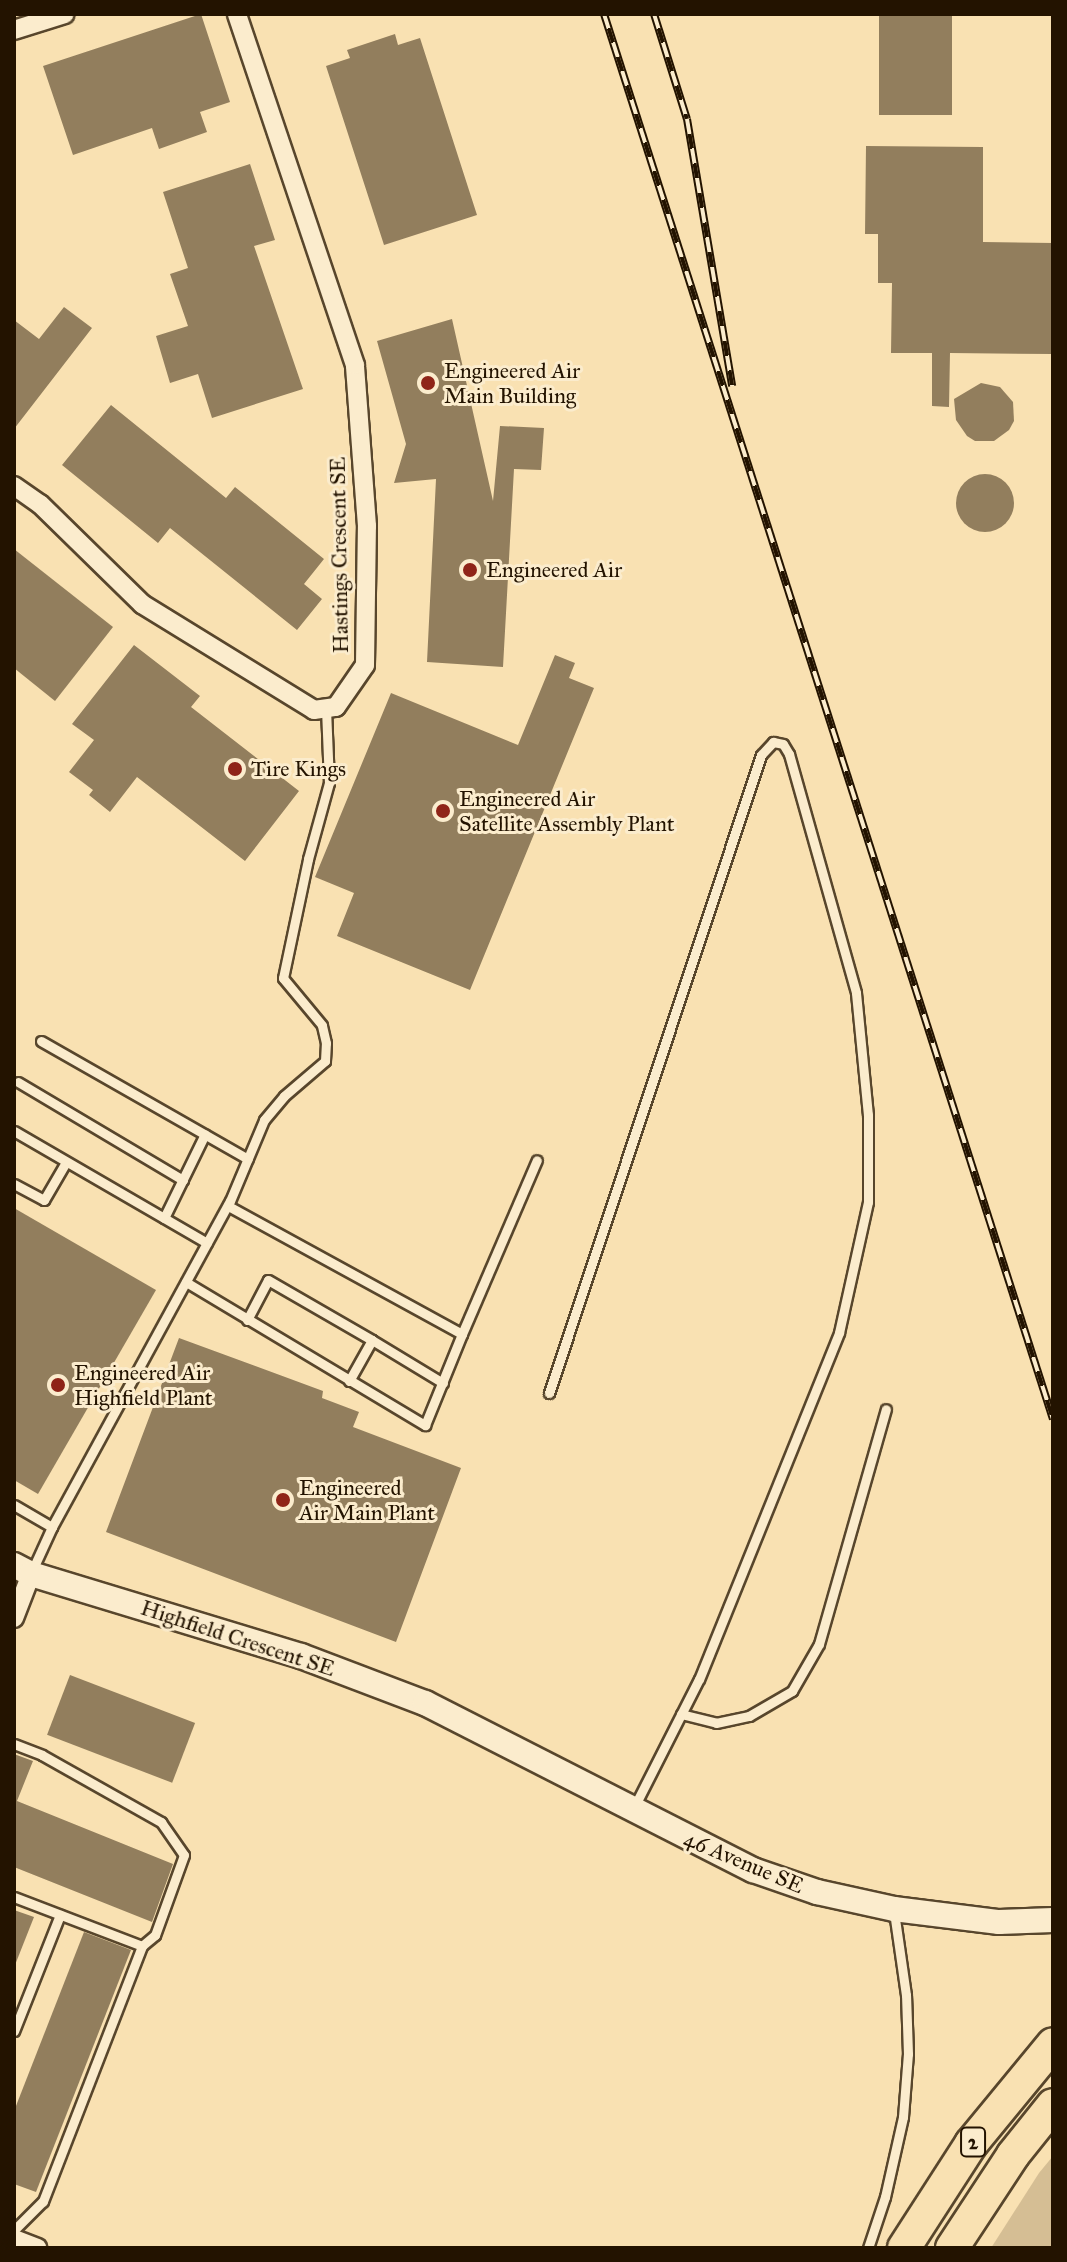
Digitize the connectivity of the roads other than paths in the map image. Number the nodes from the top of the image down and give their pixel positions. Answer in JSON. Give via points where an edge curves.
{"nodes":[{"id":1,"x":65,"y":14,"type":"edge"},
{"id":2,"x":237,"y":14,"type":"edge"},
{"id":3,"x":14,"y":30,"type":"edge"},
{"id":4,"x":14,"y":486,"type":"edge"},
{"id":5,"x":326,"y":709,"type":"junction"},
{"id":6,"x":41,"y":1041,"type":"dead end"},
{"id":7,"x":18,"y":1082,"type":"dead end"},
{"id":8,"x":14,"y":1131,"type":"edge"},
{"id":9,"x":205,"y":1134,"type":"junction"},
{"id":10,"x":248,"y":1159,"type":"junction"},
{"id":11,"x":537,"y":1160,"type":"dead end"},
{"id":12,"x":66,"y":1162,"type":"junction"},
{"id":13,"x":183,"y":1180,"type":"junction"},
{"id":14,"x":14,"y":1184,"type":"edge"},
{"id":15,"x":228,"y":1206,"type":"junction"},
{"id":16,"x":164,"y":1218,"type":"junction"},
{"id":17,"x":207,"y":1243,"type":"junction"},
{"id":18,"x":186,"y":1282,"type":"junction"},
{"id":19,"x":247,"y":1320,"type":"junction"},
{"id":20,"x":462,"y":1334,"type":"junction"},
{"id":21,"x":372,"y":1340,"type":"junction"},
{"id":22,"x":349,"y":1381,"type":"junction"},
{"id":23,"x":443,"y":1383,"type":"junction"},
{"id":24,"x":549,"y":1393,"type":"dead end"},
{"id":25,"x":886,"y":1409,"type":"dead end"},
{"id":26,"x":14,"y":1505,"type":"edge"},
{"id":27,"x":52,"y":1527,"type":"junction"},
{"id":28,"x":22,"y":1570,"type":"edge"},
{"id":29,"x":14,"y":1618,"type":"edge"},
{"id":30,"x":681,"y":1714,"type":"junction"},
{"id":31,"x":459,"y":1720,"type":"joint"},
{"id":32,"x":14,"y":1744,"type":"edge"},
{"id":33,"x":633,"y":1810,"type":"junction"},
{"id":34,"x":14,"y":1897,"type":"edge"},
{"id":35,"x":894,"y":1909,"type":"junction"},
{"id":36,"x":60,"y":1915,"type":"junction"},
{"id":37,"x":1053,"y":1920,"type":"edge"},
{"id":38,"x":142,"y":1946,"type":"junction"},
{"id":39,"x":14,"y":2031,"type":"edge"},
{"id":40,"x":1053,"y":2044,"type":"edge"},
{"id":41,"x":1053,"y":2105,"type":"edge"},
{"id":42,"x":14,"y":2230,"type":"edge"},
{"id":43,"x":14,"y":2239,"type":"edge"},
{"id":44,"x":37,"y":2248,"type":"edge"},
{"id":45,"x":868,"y":2248,"type":"edge"},
{"id":46,"x":904,"y":2248,"type":"edge"},
{"id":47,"x":952,"y":2248,"type":"edge"}],
"edges":[{"from":1,"to":3,"type":"street"},
{"from":2,"to":5,"type":"street","name":"Hastings Crescent SE","via":[[355,365],[367,526],[365,665],[336,707]]},
{"from":4,"to":5,"type":"street","via":[[40,504],[142,604],[314,710]]},
{"from":5,"to":10,"type":"lane","via":[[329,783],[283,978],[322,1025],[327,1054],[264,1120]]},
{"from":6,"to":9,"type":"lane"},
{"from":7,"to":13,"type":"lane"},
{"from":8,"to":12,"type":"lane"},
{"from":9,"to":10,"type":"lane"},
{"from":9,"to":13,"type":"lane"},
{"from":10,"to":15,"type":"lane"},
{"from":11,"to":20,"type":"lane"},
{"from":12,"to":14,"type":"lane","via":[[44,1200]]},
{"from":12,"to":16,"type":"lane"},
{"from":13,"to":16,"type":"lane"},
{"from":15,"to":17,"type":"lane"},
{"from":15,"to":20,"type":"lane"},
{"from":16,"to":17,"type":"lane"},
{"from":17,"to":18,"type":"lane"},
{"from":18,"to":19,"type":"lane"},
{"from":18,"to":27,"type":"lane"},
{"from":19,"to":21,"type":"lane","via":[[268,1280]]},
{"from":19,"to":22,"type":"lane"},
{"from":20,"to":23,"type":"lane"},
{"from":21,"to":22,"type":"lane"},
{"from":21,"to":23,"type":"lane"},
{"from":22,"to":23,"type":"lane","via":[[425,1425]]},
{"from":24,"to":30,"type":"lane","via":[[761,755],[773,742],[783,744],[856,993],[868,1115],[868,1202],[839,1333]]},
{"from":25,"to":30,"type":"lane","via":[[819,1644],[792,1691],[749,1716],[716,1723]]},
{"from":26,"to":27,"type":"lane"},
{"from":27,"to":28,"type":"lane"},
{"from":28,"to":29,"type":"street"},
{"from":28,"to":31,"type":"street","name":"Highfield Crescent SE","via":[[301,1656]]},
{"from":30,"to":33,"type":"lane"},
{"from":31,"to":33,"type":"street","name":"46 Avenue SE"},
{"from":32,"to":38,"type":"lane","via":[[161,1822],[184,1855],[155,1935]]},
{"from":33,"to":35,"type":"street","name":"46 Avenue SE","via":[[753,1870],[817,1892]]},
{"from":34,"to":36,"type":"lane"},
{"from":35,"to":37,"type":"street","name":"46 Avenue SE","via":[[999,1922]]},
{"from":35,"to":45,"type":"lane","via":[[908,2054],[903,2117]]},
{"from":36,"to":38,"type":"lane"},
{"from":36,"to":39,"type":"lane"},
{"from":38,"to":42,"type":"lane","via":[[43,2201]]},
{"from":40,"to":46,"type":"highway","number":"2","via":[[971,2144]]},
{"from":41,"to":47,"type":"highway","number":"2"},
{"from":43,"to":44,"type":"street"}]}
